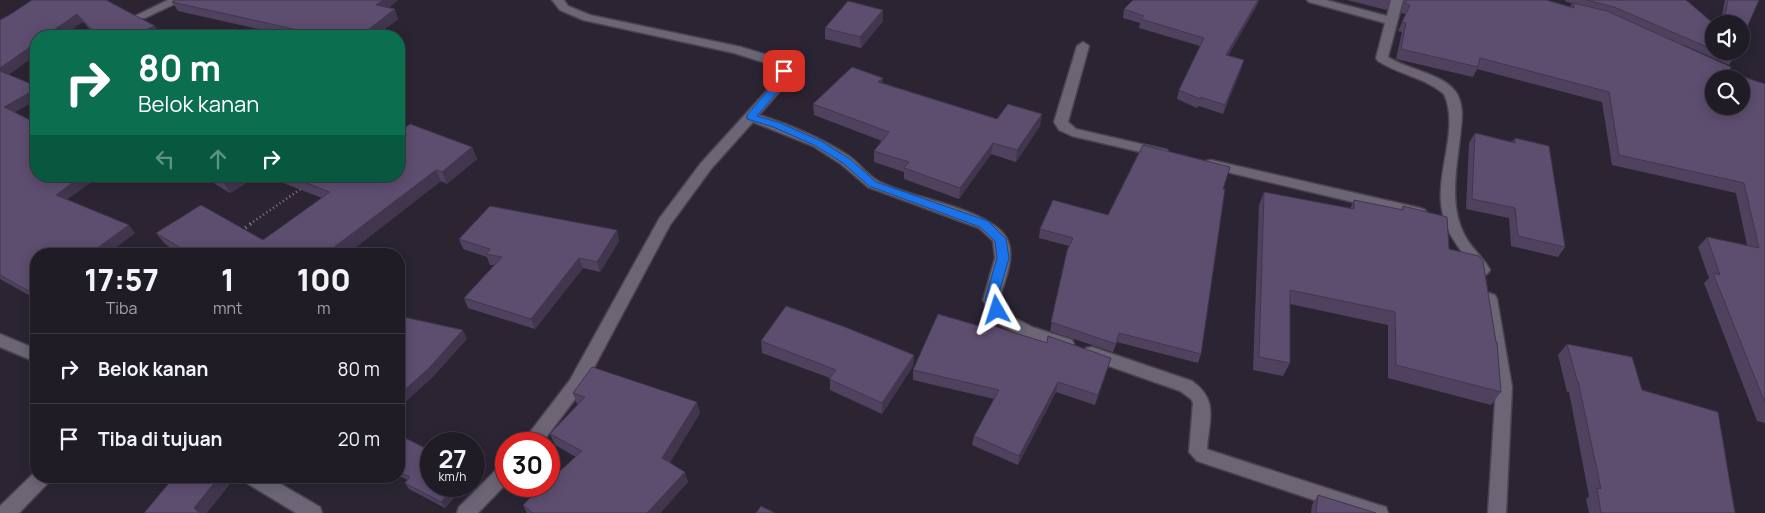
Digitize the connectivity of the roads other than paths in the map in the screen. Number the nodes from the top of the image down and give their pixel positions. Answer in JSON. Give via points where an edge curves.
{"nodes":[{"id":1,"x":177,"y":0,"type":"edge"},
{"id":2,"x":558,"y":0,"type":"edge"},
{"id":3,"x":1313,"y":0,"type":"edge"},
{"id":4,"x":1397,"y":0,"type":"edge"},
{"id":5,"x":141,"y":16,"type":"edge"},
{"id":6,"x":1392,"y":21,"type":"junction"},
{"id":7,"x":1083,"y":46,"type":"dead end"},
{"id":8,"x":750,"y":117,"type":"junction"},
{"id":9,"x":1179,"y":157,"type":"edge"},
{"id":10,"x":1198,"y":161,"type":"edge"},
{"id":11,"x":1453,"y":221,"type":"junction"},
{"id":12,"x":0,"y":340,"type":"edge"},
{"id":13,"x":30,"y":353,"type":"edge"},
{"id":14,"x":539,"y":432,"type":"edge"},
{"id":15,"x":36,"y":483,"type":"edge"},
{"id":16,"x":264,"y":483,"type":"edge"},
{"id":17,"x":495,"y":483,"type":"edge"},
{"id":18,"x":6,"y":513,"type":"edge"},
{"id":19,"x":313,"y":513,"type":"edge"},
{"id":20,"x":466,"y":513,"type":"edge"},
{"id":21,"x":1379,"y":513,"type":"edge"},
{"id":22,"x":1498,"y":513,"type":"edge"}],
"edges":[{"from":1,"to":5,"type":"street"},
{"from":2,"to":8,"type":"street","via":[[564,8],[587,18],[770,60],[784,71],[777,87]]},
{"from":3,"to":6,"type":"street"},
{"from":4,"to":6,"type":"street"},
{"from":6,"to":11,"type":"street","via":[[1382,58],[1390,65],[1448,90],[1454,97],[1448,201]]},
{"from":7,"to":9,"type":"street","via":[[1061,122],[1064,127],[1072,132]]},
{"from":8,"to":14,"type":"street","via":[[706,166],[664,223],[576,385]]},
{"from":8,"to":21,"type":"street","via":[[818,143],[846,161],[872,184],[984,224],[1000,239],[1003,258],[991,300],[1003,319],[1026,331],[1186,386],[1198,394],[1202,403],[1198,452],[1203,456]]},
{"from":10,"to":11,"type":"street"},
{"from":11,"to":22,"type":"street","via":[[1461,242],[1484,274],[1504,387]]},
{"from":12,"to":13,"type":"street"},
{"from":15,"to":18,"type":"street"},
{"from":16,"to":19,"type":"street"},
{"from":17,"to":20,"type":"street"}]}
